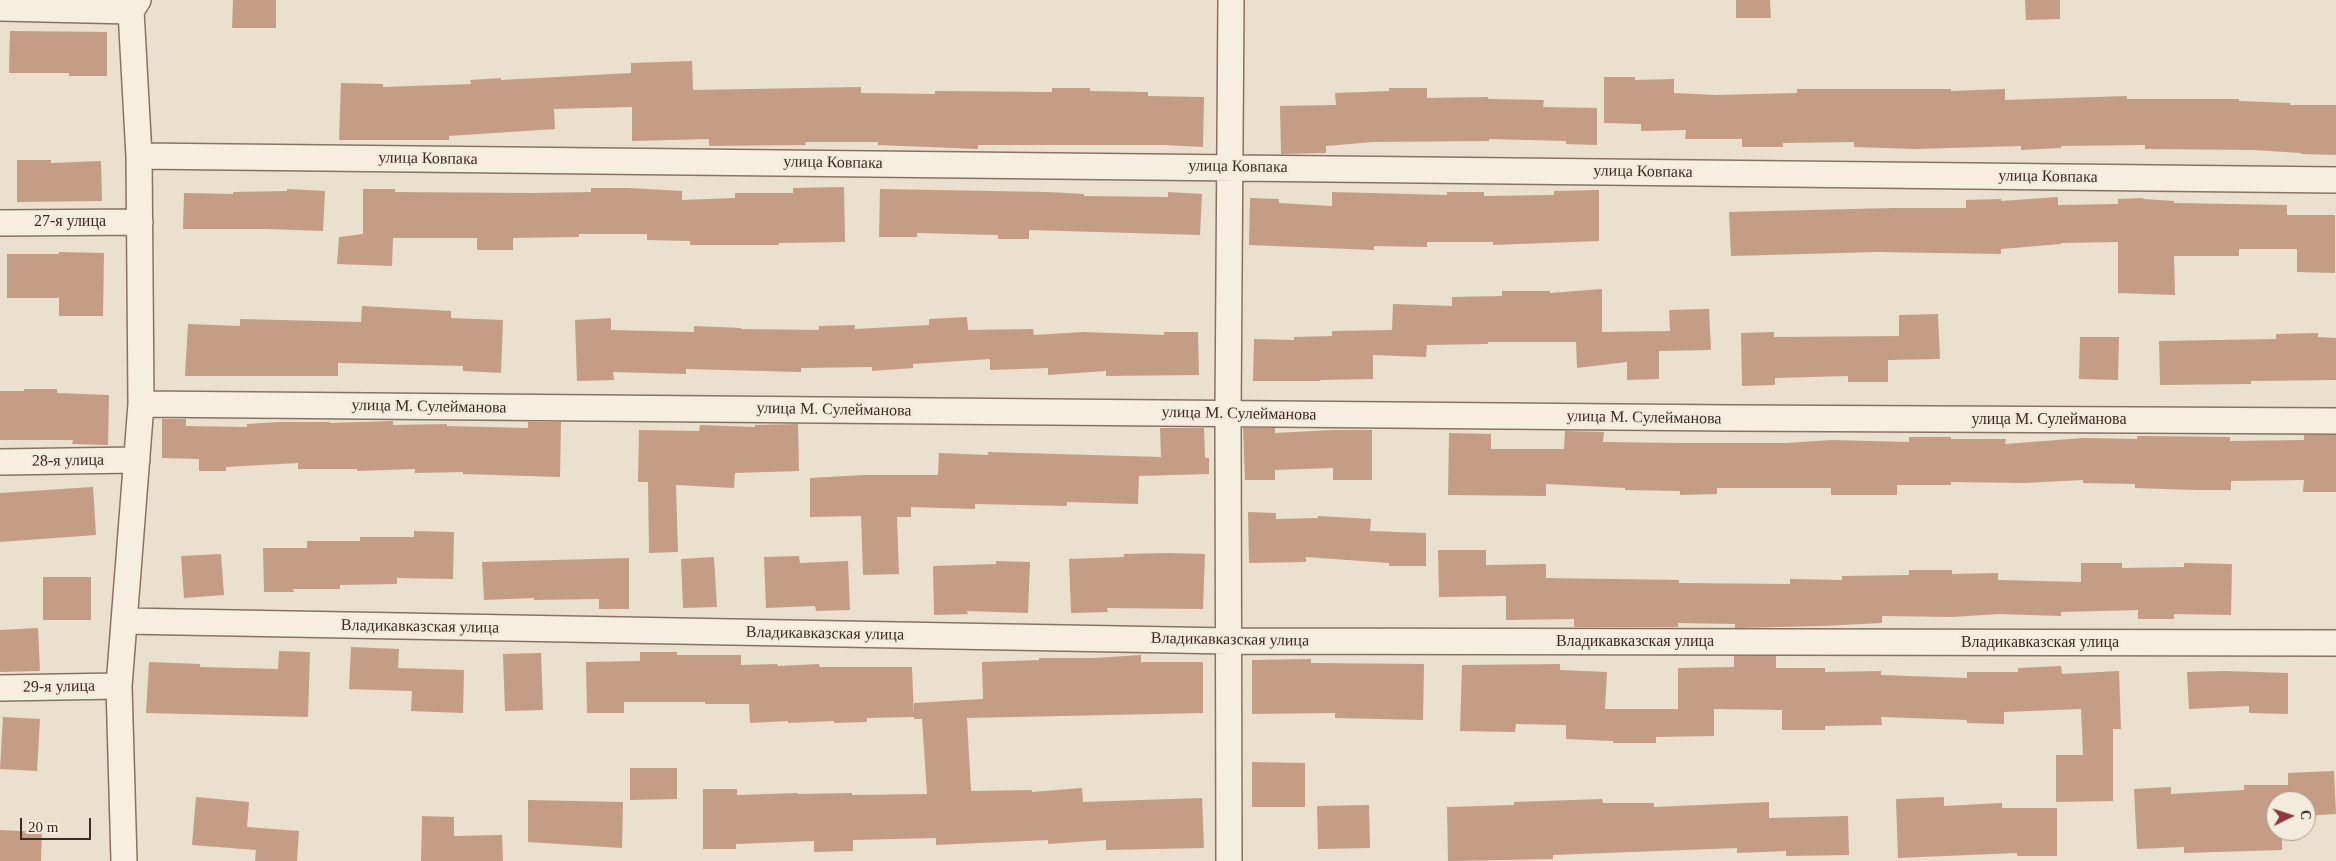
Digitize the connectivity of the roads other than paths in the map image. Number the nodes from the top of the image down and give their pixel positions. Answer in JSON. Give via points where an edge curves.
{"nodes":[{"id":1,"x":1231,"y":0,"type":"edge"},
{"id":2,"x":134,"y":5,"type":"edge"},
{"id":3,"x":0,"y":8,"type":"edge"},
{"id":4,"x":140,"y":156,"type":"junction"},
{"id":5,"x":1231,"y":167,"type":"junction"},
{"id":6,"x":2336,"y":180,"type":"edge"},
{"id":7,"x":140,"y":222,"type":"junction"},
{"id":8,"x":0,"y":223,"type":"edge"},
{"id":9,"x":141,"y":404,"type":"junction"},
{"id":10,"x":1228,"y":414,"type":"junction"},
{"id":11,"x":2336,"y":421,"type":"edge"},
{"id":12,"x":137,"y":460,"type":"junction"},
{"id":13,"x":0,"y":462,"type":"edge"},
{"id":14,"x":125,"y":622,"type":"junction"},
{"id":15,"x":1229,"y":641,"type":"junction"},
{"id":16,"x":2336,"y":643,"type":"edge"},
{"id":17,"x":119,"y":686,"type":"junction"},
{"id":18,"x":0,"y":688,"type":"edge"},
{"id":19,"x":124,"y":861,"type":"edge"},
{"id":20,"x":1229,"y":861,"type":"edge"}],
"edges":[{"from":1,"to":5,"type":"street"},
{"from":2,"to":3,"type":"street"},
{"from":2,"to":4,"type":"street"},
{"from":4,"to":5,"type":"street","name":"улица Ковпака"},
{"from":4,"to":7,"type":"street"},
{"from":5,"to":6,"type":"street","name":"улица Ковпака"},
{"from":5,"to":10,"type":"street"},
{"from":7,"to":8,"type":"street","name":"27-я улица"},
{"from":7,"to":9,"type":"street"},
{"from":9,"to":10,"type":"street","name":"улица М. Сулейманова"},
{"from":9,"to":12,"type":"street"},
{"from":10,"to":11,"type":"street","name":"улица М. Сулейманова"},
{"from":10,"to":15,"type":"street"},
{"from":12,"to":13,"type":"street","name":"28-я улица"},
{"from":12,"to":14,"type":"street"},
{"from":14,"to":15,"type":"street","name":"Владикавказская улица"},
{"from":14,"to":17,"type":"street"},
{"from":15,"to":16,"type":"street","name":"Владикавказская улица"},
{"from":15,"to":20,"type":"street"},
{"from":17,"to":18,"type":"street","name":"29-я улица"},
{"from":17,"to":19,"type":"street"}]}
